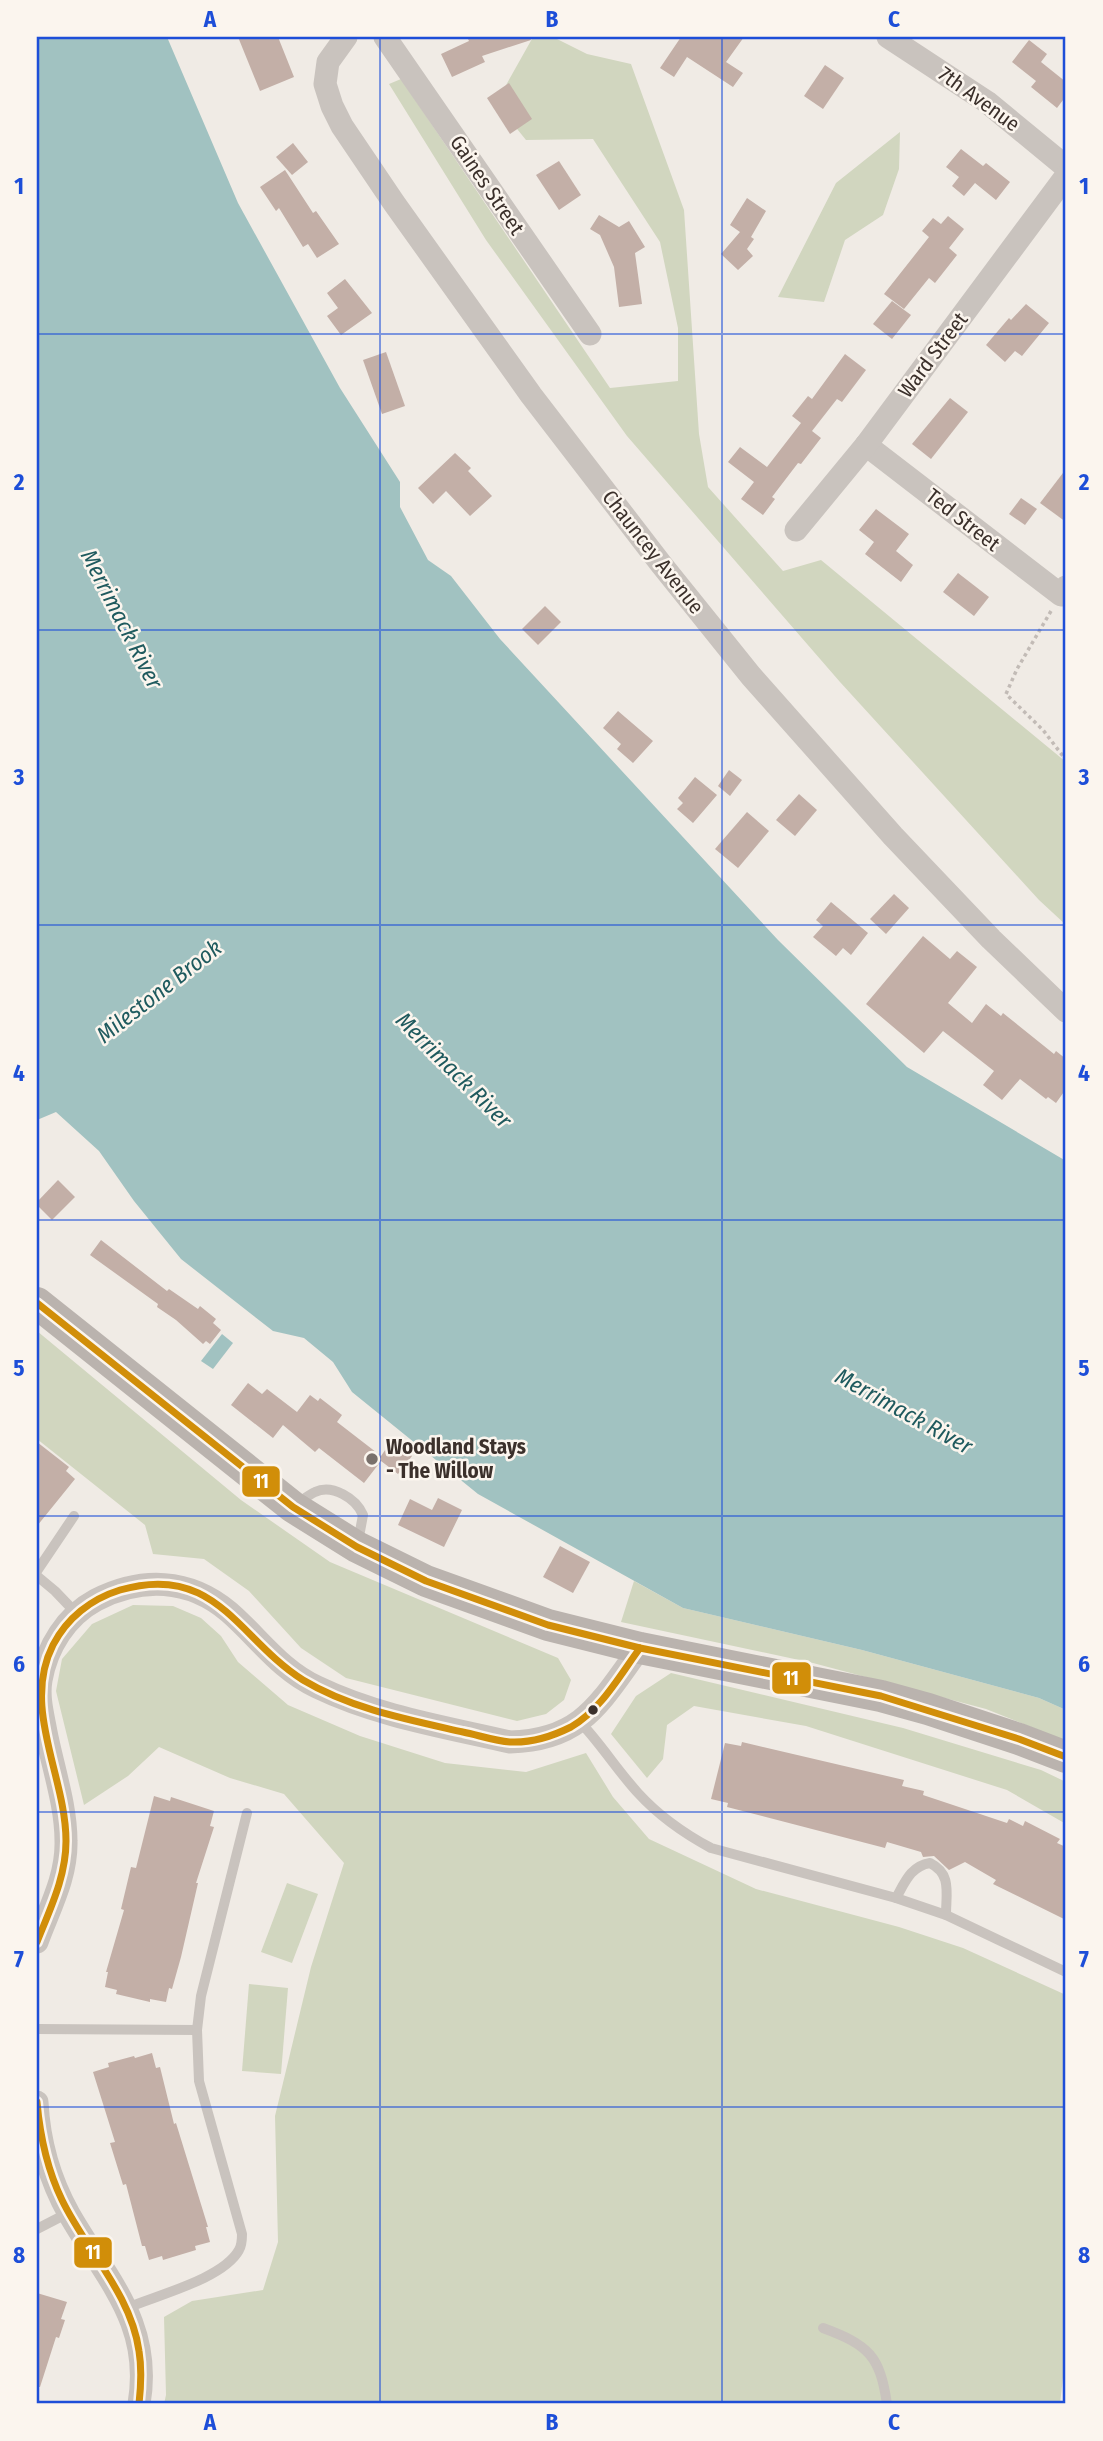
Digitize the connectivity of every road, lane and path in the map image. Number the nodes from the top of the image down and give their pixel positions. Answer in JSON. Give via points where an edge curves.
{"nodes":[{"id":1,"x":385,"y":37,"type":"edge"},
{"id":2,"x":888,"y":37,"type":"edge"},
{"id":3,"x":343,"y":40,"type":"edge"},
{"id":4,"x":1066,"y":167,"type":"edge"},
{"id":5,"x":1066,"y":176,"type":"edge"},
{"id":6,"x":590,"y":334,"type":"dead end"},
{"id":7,"x":866,"y":445,"type":"junction"},
{"id":8,"x":796,"y":530,"type":"dead end"},
{"id":9,"x":1063,"y":591,"type":"edge"},
{"id":10,"x":1066,"y":760,"type":"edge"},
{"id":11,"x":1066,"y":1011,"type":"edge"},
{"id":12,"x":37,"y":1303,"type":"edge"},
{"id":13,"x":74,"y":1516,"type":"dead end"},
{"id":14,"x":37,"y":1574,"type":"edge"},
{"id":15,"x":77,"y":1614,"type":"junction"},
{"id":16,"x":640,"y":1648,"type":"junction"},
{"id":17,"x":580,"y":1722,"type":"junction"},
{"id":18,"x":1066,"y":1757,"type":"edge"},
{"id":19,"x":247,"y":1813,"type":"dead end"},
{"id":20,"x":897,"y":1898,"type":"junction"},
{"id":21,"x":946,"y":1915,"type":"junction"},
{"id":22,"x":37,"y":1942,"type":"edge"},
{"id":23,"x":1066,"y":1972,"type":"edge"},
{"id":24,"x":37,"y":2029,"type":"edge"},
{"id":25,"x":197,"y":2030,"type":"junction"},
{"id":26,"x":37,"y":2102,"type":"edge"},
{"id":27,"x":68,"y":2213,"type":"junction"},
{"id":28,"x":37,"y":2229,"type":"edge"},
{"id":29,"x":127,"y":2308,"type":"junction"},
{"id":30,"x":823,"y":2328,"type":"dead end"},
{"id":31,"x":139,"y":2404,"type":"edge"},
{"id":32,"x":887,"y":2404,"type":"edge"}],
"edges":[{"from":1,"to":6,"type":"street","name":"Gaines Street"},
{"from":2,"to":4,"type":"street","name":"7th Avenue","via":[[987,102]]},
{"from":3,"to":11,"type":"street","name":"Chauncey Avenue","via":[[328,62],[325,84],[342,126],[531,394],[751,676],[893,836]]},
{"from":5,"to":7,"type":"street","name":"Ward Street"},
{"from":7,"to":8,"type":"street","name":"Ward Street"},
{"from":7,"to":9,"type":"street","name":"Ted Street"},
{"from":9,"to":10,"type":"path","via":[[1006,694]]},
{"from":12,"to":16,"type":"main road","via":[[293,1507],[357,1547],[458,1594],[548,1625]]},
{"from":13,"to":14,"type":"lane"},
{"from":14,"to":15,"type":"lane"},
{"from":15,"to":17,"type":"street","via":[[90,1603],[129,1586],[167,1584],[209,1598],[306,1682],[368,1708],[510,1742],[557,1735]]},
{"from":15,"to":22,"type":"street","via":[[54,1642],[41,1682],[66,1842],[60,1884]]},
{"from":16,"to":17,"type":"street"},
{"from":16,"to":18,"type":"main road","via":[[905,1702]]},
{"from":17,"to":20,"type":"lane","via":[[637,1793],[684,1833],[711,1848]]},
{"from":19,"to":25,"type":"lane","via":[[201,1996]]},
{"from":20,"to":21,"type":"lane"},
{"from":20,"to":21,"type":"lane","via":[[909,1875],[919,1865],[930,1863],[944,1872]]},
{"from":21,"to":23,"type":"lane"},
{"from":24,"to":25,"type":"lane"},
{"from":25,"to":29,"type":"lane","via":[[199,2081],[242,2247],[220,2269]]},
{"from":26,"to":27,"type":"street","via":[[46,2160]]},
{"from":27,"to":28,"type":"lane"},
{"from":27,"to":29,"type":"street"},
{"from":29,"to":31,"type":"street","via":[[139,2345]]},
{"from":30,"to":32,"type":"lane","via":[[858,2343],[872,2357],[883,2376]]}]}
